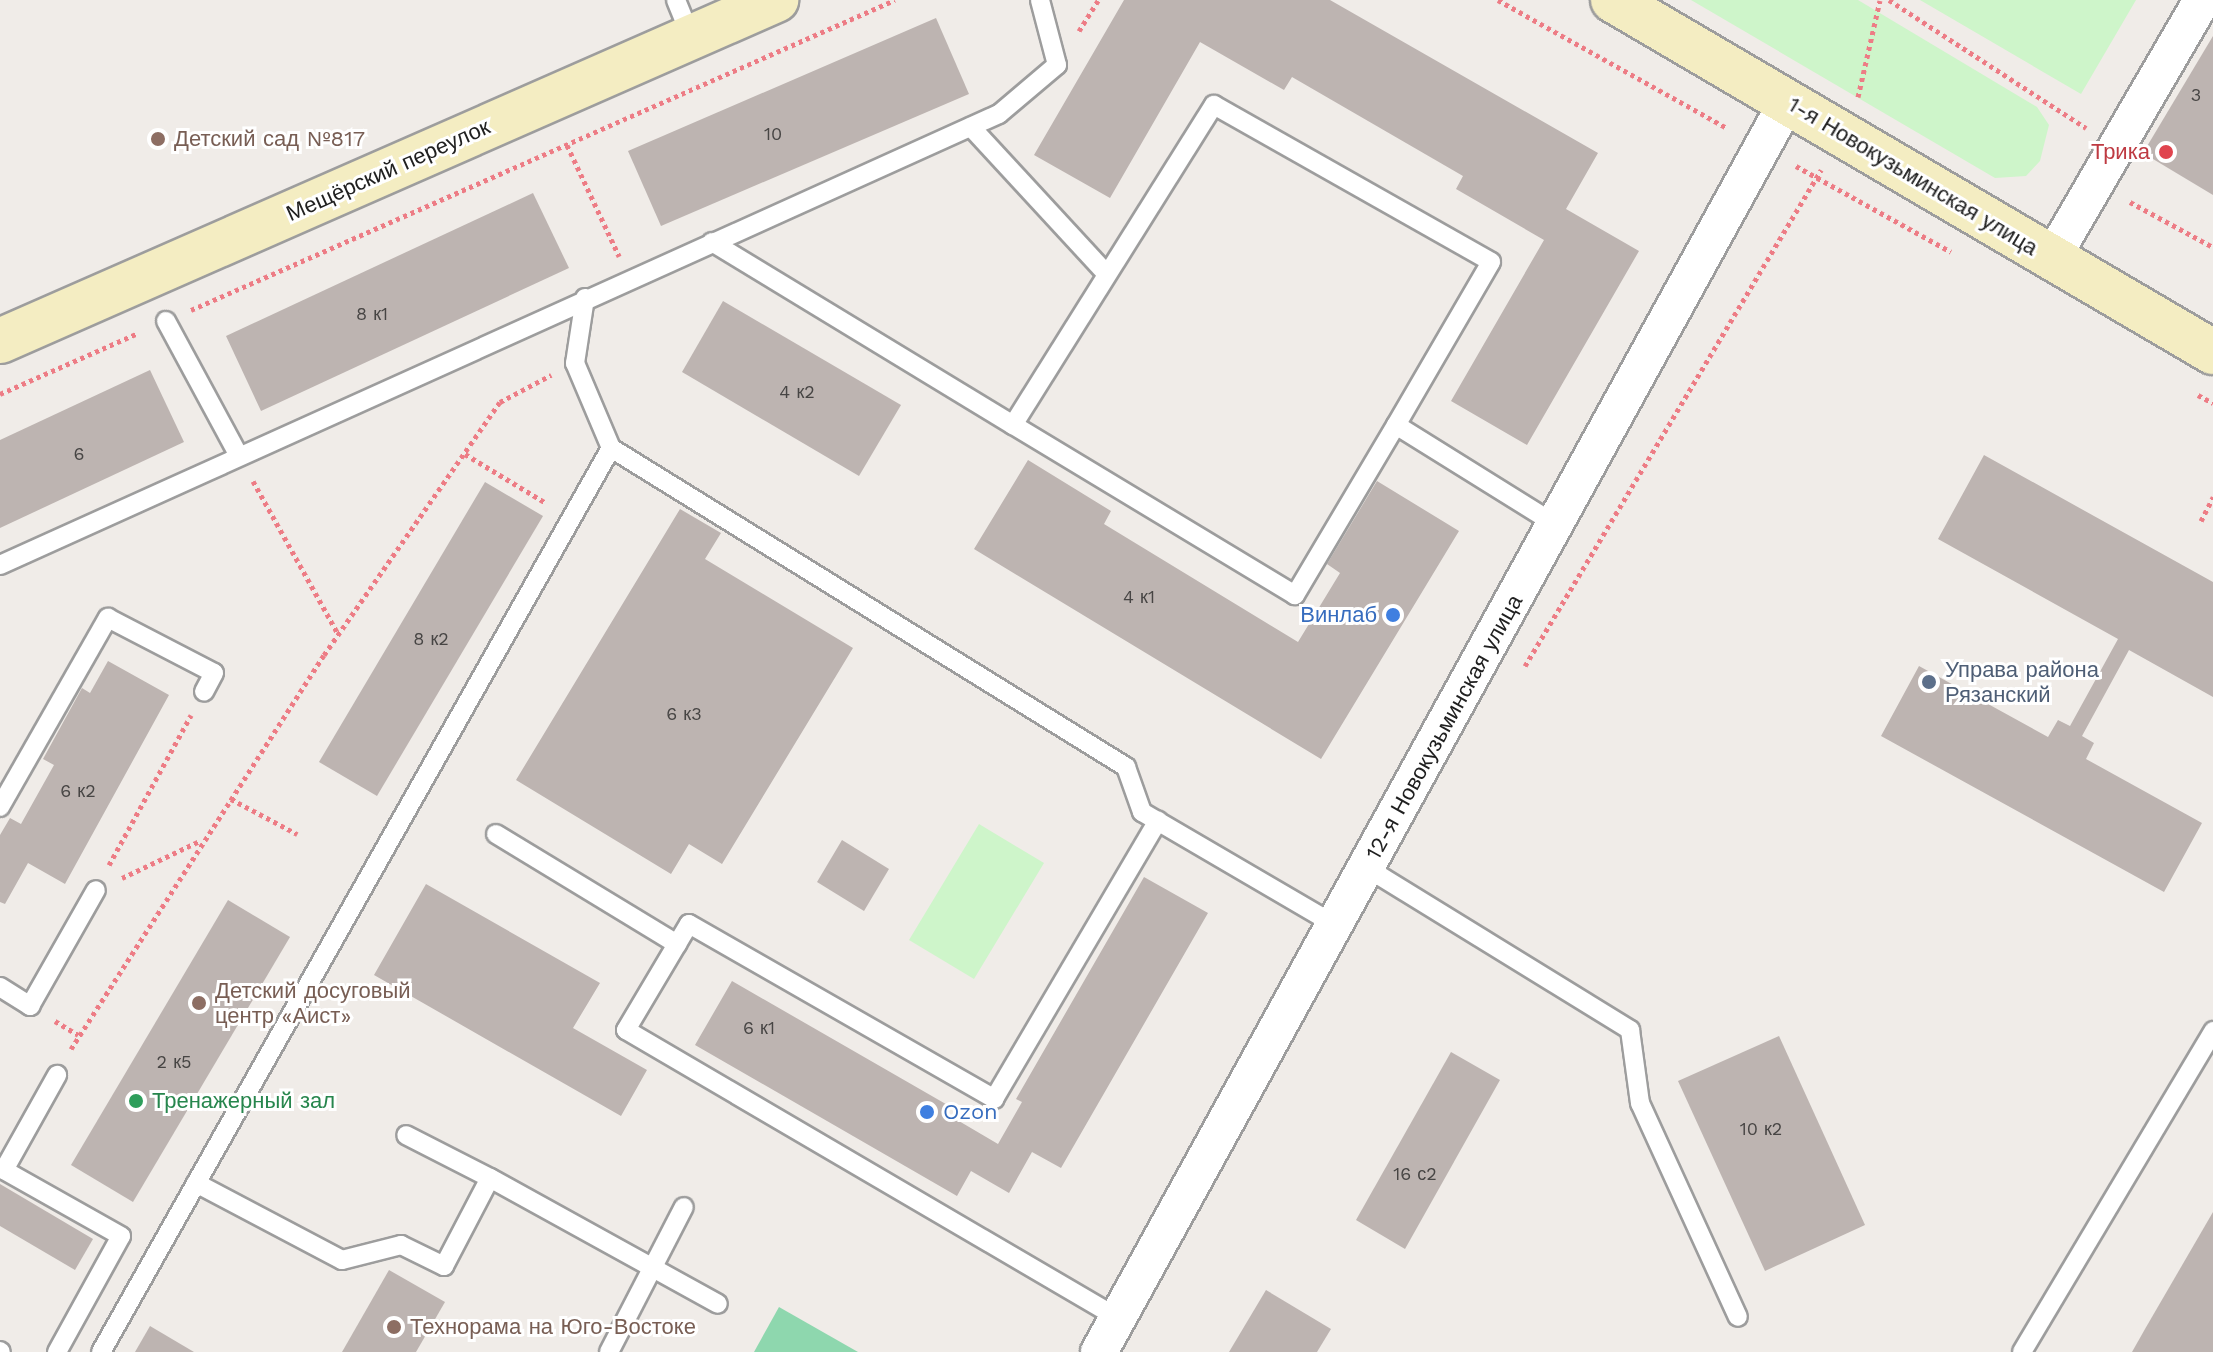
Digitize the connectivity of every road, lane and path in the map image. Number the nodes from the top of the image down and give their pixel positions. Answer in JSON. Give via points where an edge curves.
{"nodes":[{"id":1,"x":776,"y":0,"type":"edge"},
{"id":2,"x":895,"y":0,"type":"edge"},
{"id":3,"x":1040,"y":0,"type":"edge"},
{"id":4,"x":1613,"y":0,"type":"edge"},
{"id":5,"x":1880,"y":0,"type":"edge"},
{"id":6,"x":1889,"y":0,"type":"edge"},
{"id":7,"x":2202,"y":0,"type":"edge"},
{"id":8,"x":683,"y":19,"type":"edge"},
{"id":9,"x":1787,"y":102,"type":"junction"},
{"id":10,"x":1857,"y":105,"type":"dead end"},
{"id":11,"x":971,"y":127,"type":"junction"},
{"id":12,"x":567,"y":145,"type":"junction"},
{"id":13,"x":2116,"y":147,"type":"junction"},
{"id":14,"x":712,"y":242,"type":"junction"},
{"id":15,"x":2213,"y":247,"type":"edge"},
{"id":16,"x":2052,"y":258,"type":"junction"},
{"id":17,"x":1105,"y":272,"type":"junction"},
{"id":18,"x":629,"y":279,"type":"junction"},
{"id":19,"x":585,"y":298,"type":"junction"},
{"id":20,"x":166,"y":321,"type":"junction"},
{"id":21,"x":0,"y":341,"type":"edge"},
{"id":22,"x":2213,"y":352,"type":"edge"},
{"id":23,"x":575,"y":363,"type":"junction"},
{"id":24,"x":0,"y":394,"type":"edge"},
{"id":25,"x":1013,"y":425,"type":"junction"},
{"id":26,"x":1396,"y":425,"type":"junction"},
{"id":27,"x":611,"y":448,"type":"junction"},
{"id":28,"x":465,"y":454,"type":"junction"},
{"id":29,"x":239,"y":456,"type":"junction"},
{"id":30,"x":2213,"y":497,"type":"edge"},
{"id":31,"x":572,"y":518,"type":"junction"},
{"id":32,"x":2201,"y":521,"type":"dead end"},
{"id":33,"x":1555,"y":524,"type":"junction"},
{"id":34,"x":0,"y":565,"type":"edge"},
{"id":35,"x":338,"y":634,"type":"junction"},
{"id":36,"x":204,"y":692,"type":"joint"},
{"id":37,"x":231,"y":799,"type":"junction"},
{"id":38,"x":0,"y":807,"type":"edge"},
{"id":39,"x":1158,"y":821,"type":"junction"},
{"id":40,"x":297,"y":834,"type":"dead end"},
{"id":41,"x":496,"y":834,"type":"dead end"},
{"id":42,"x":202,"y":840,"type":"junction"},
{"id":43,"x":1367,"y":868,"type":"junction"},
{"id":44,"x":96,"y":890,"type":"junction"},
{"id":45,"x":1335,"y":925,"type":"junction"},
{"id":46,"x":677,"y":944,"type":"junction"},
{"id":47,"x":0,"y":987,"type":"edge"},
{"id":48,"x":2213,"y":1031,"type":"edge"},
{"id":49,"x":78,"y":1035,"type":"dead end"},
{"id":50,"x":57,"y":1075,"type":"dead end"},
{"id":51,"x":406,"y":1135,"type":"dead end"},
{"id":52,"x":490,"y":1178,"type":"junction"},
{"id":53,"x":196,"y":1183,"type":"junction"},
{"id":54,"x":684,"y":1207,"type":"dead end"},
{"id":55,"x":652,"y":1268,"type":"junction"},
{"id":56,"x":718,"y":1304,"type":"dead end"},
{"id":57,"x":1738,"y":1317,"type":"dead end"},
{"id":58,"x":1118,"y":1318,"type":"junction"},
{"id":59,"x":57,"y":1352,"type":"edge"},
{"id":60,"x":101,"y":1352,"type":"edge"},
{"id":61,"x":609,"y":1352,"type":"edge"},
{"id":62,"x":1099,"y":1352,"type":"edge"},
{"id":63,"x":2022,"y":1352,"type":"edge"}],
"edges":[{"from":1,"to":8,"type":"street","name":"Мещёрский переулок"},
{"from":2,"to":12,"type":"path"},
{"from":3,"to":11,"type":"lane","via":[[1057,65],[999,114]]},
{"from":4,"to":9,"type":"street","name":"1-я Новокузьминская улица"},
{"from":5,"to":10,"type":"path"},
{"from":6,"to":13,"type":"path"},
{"from":7,"to":13,"type":"street"},
{"from":8,"to":21,"type":"street","name":"Мещёрский переулок"},
{"from":9,"to":16,"type":"street","name":"1-я Новокузьминская улица"},
{"from":9,"to":33,"type":"street","name":"12-я Новокузьминская улица"},
{"from":11,"to":14,"type":"lane"},
{"from":11,"to":17,"type":"lane"},
{"from":12,"to":18,"type":"path"},
{"from":12,"to":20,"type":"path"},
{"from":13,"to":15,"type":"path","via":[[2111,191]]},
{"from":13,"to":16,"type":"street"},
{"from":14,"to":18,"type":"lane"},
{"from":14,"to":25,"type":"lane"},
{"from":16,"to":22,"type":"street","name":"1-я Новокузьминская улица"},
{"from":17,"to":25,"type":"lane"},
{"from":17,"to":26,"type":"lane","via":[[1214,105],[1491,262]]},
{"from":18,"to":19,"type":"lane"},
{"from":19,"to":23,"type":"lane"},
{"from":19,"to":29,"type":"lane"},
{"from":20,"to":24,"type":"path"},
{"from":20,"to":29,"type":"lane"},
{"from":23,"to":27,"type":"lane"},
{"from":23,"to":28,"type":"path","via":[[500,402]]},
{"from":25,"to":26,"type":"lane","via":[[1295,595]]},
{"from":26,"to":33,"type":"lane"},
{"from":27,"to":31,"type":"lane"},
{"from":27,"to":39,"type":"lane","via":[[1126,767],[1142,812]]},
{"from":28,"to":31,"type":"path"},
{"from":28,"to":35,"type":"path"},
{"from":29,"to":34,"type":"lane"},
{"from":29,"to":35,"type":"path"},
{"from":30,"to":32,"type":"path"},
{"from":31,"to":53,"type":"lane"},
{"from":33,"to":43,"type":"street","name":"12-я Новокузьминская улица"},
{"from":35,"to":37,"type":"path"},
{"from":36,"to":38,"type":"lane","via":[[214,673],[108,618]]},
{"from":36,"to":44,"type":"path"},
{"from":37,"to":40,"type":"path"},
{"from":37,"to":42,"type":"path"},
{"from":39,"to":45,"type":"lane"},
{"from":39,"to":46,"type":"lane","via":[[994,1099],[689,924]]},
{"from":41,"to":46,"type":"lane"},
{"from":42,"to":44,"type":"path"},
{"from":42,"to":49,"type":"path"},
{"from":43,"to":45,"type":"street","name":"12-я Новокузьминская улица"},
{"from":43,"to":57,"type":"lane","via":[[1630,1030],[1640,1103]]},
{"from":44,"to":47,"type":"lane","via":[[30,1006]]},
{"from":45,"to":58,"type":"street","name":"12-я Новокузьминская улица"},
{"from":46,"to":58,"type":"lane","via":[[626,1030]]},
{"from":48,"to":63,"type":"lane"},
{"from":50,"to":59,"type":"lane","via":[[4,1170],[121,1236]]},
{"from":51,"to":52,"type":"lane"},
{"from":52,"to":53,"type":"lane","via":[[444,1266],[401,1245],[342,1260]]},
{"from":52,"to":55,"type":"lane"},
{"from":53,"to":60,"type":"lane"},
{"from":54,"to":55,"type":"lane"},
{"from":55,"to":56,"type":"lane"},
{"from":55,"to":61,"type":"lane"},
{"from":58,"to":62,"type":"street","name":"12-я Новокузьминская улица"}]}
